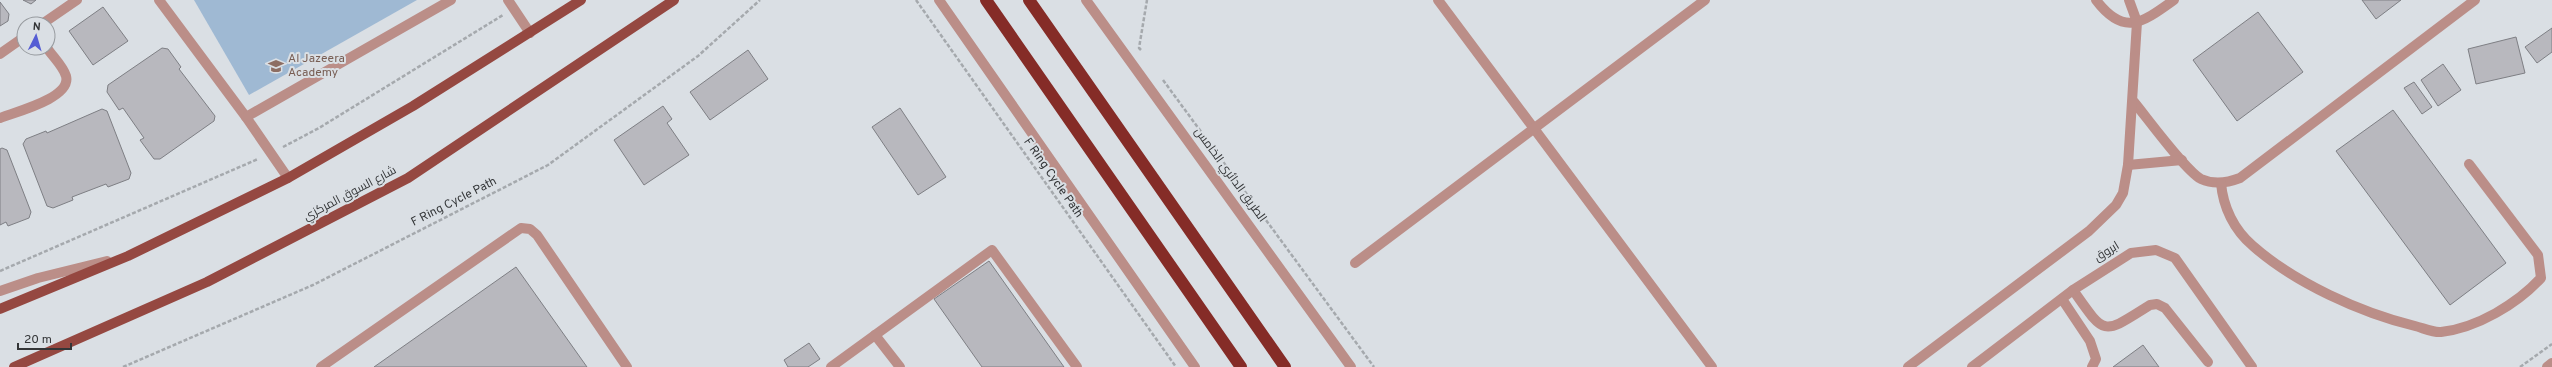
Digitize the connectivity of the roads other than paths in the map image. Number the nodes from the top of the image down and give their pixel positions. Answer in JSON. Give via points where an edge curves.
{"nodes":[{"id":1,"x":77,"y":0,"type":"edge"},
{"id":2,"x":160,"y":0,"type":"edge"},
{"id":3,"x":451,"y":0,"type":"edge"},
{"id":4,"x":508,"y":0,"type":"edge"},
{"id":5,"x":581,"y":0,"type":"edge"},
{"id":6,"x":680,"y":0,"type":"edge"},
{"id":7,"x":939,"y":0,"type":"edge"},
{"id":8,"x":986,"y":0,"type":"edge"},
{"id":9,"x":1028,"y":0,"type":"edge"},
{"id":10,"x":1086,"y":0,"type":"edge"},
{"id":11,"x":1092,"y":0,"type":"edge"},
{"id":12,"x":1438,"y":0,"type":"edge"},
{"id":13,"x":1705,"y":0,"type":"edge"},
{"id":14,"x":2096,"y":0,"type":"edge"},
{"id":15,"x":2129,"y":0,"type":"edge"},
{"id":16,"x":2174,"y":0,"type":"edge"},
{"id":17,"x":2475,"y":0,"type":"edge"},
{"id":18,"x":672,"y":2,"type":"edge"},
{"id":19,"x":54,"y":16,"type":"edge"},
{"id":20,"x":1102,"y":21,"type":"junction"},
{"id":21,"x":2138,"y":22,"type":"junction"},
{"id":22,"x":530,"y":33,"type":"junction"},
{"id":23,"x":16,"y":43,"type":"edge"},
{"id":24,"x":0,"y":54,"type":"edge"},
{"id":25,"x":53,"y":56,"type":"edge"},
{"id":26,"x":2134,"y":102,"type":"junction"},
{"id":27,"x":246,"y":117,"type":"junction"},
{"id":28,"x":0,"y":118,"type":"edge"},
{"id":29,"x":1534,"y":128,"type":"junction"},
{"id":30,"x":2182,"y":160,"type":"junction"},
{"id":31,"x":2469,"y":164,"type":"dead end"},
{"id":32,"x":2128,"y":165,"type":"junction"},
{"id":33,"x":288,"y":178,"type":"junction"},
{"id":34,"x":2221,"y":183,"type":"junction"},
{"id":35,"x":128,"y":256,"type":"junction"},
{"id":36,"x":1355,"y":263,"type":"dead end"},
{"id":37,"x":2073,"y":290,"type":"junction"},
{"id":38,"x":0,"y":291,"type":"edge"},
{"id":39,"x":2062,"y":299,"type":"junction"},
{"id":40,"x":0,"y":309,"type":"edge"},
{"id":41,"x":875,"y":335,"type":"junction"},
{"id":42,"x":2208,"y":362,"type":"dead end"},
{"id":43,"x":2552,"y":363,"type":"edge"},
{"id":44,"x":14,"y":367,"type":"edge"},
{"id":45,"x":321,"y":367,"type":"edge"},
{"id":46,"x":627,"y":367,"type":"edge"},
{"id":47,"x":831,"y":367,"type":"edge"},
{"id":48,"x":900,"y":367,"type":"edge"},
{"id":49,"x":1077,"y":367,"type":"edge"},
{"id":50,"x":1195,"y":367,"type":"edge"},
{"id":51,"x":1241,"y":367,"type":"edge"},
{"id":52,"x":1285,"y":367,"type":"edge"},
{"id":53,"x":1351,"y":367,"type":"edge"},
{"id":54,"x":1712,"y":367,"type":"edge"},
{"id":55,"x":1908,"y":367,"type":"edge"},
{"id":56,"x":1972,"y":367,"type":"edge"},
{"id":57,"x":2092,"y":367,"type":"edge"},
{"id":58,"x":2252,"y":367,"type":"edge"},
{"id":59,"x":2547,"y":367,"type":"edge"}],
"edges":[{"from":1,"to":19,"type":"street"},
{"from":2,"to":27,"type":"street"},
{"from":3,"to":27,"type":"street"},
{"from":4,"to":22,"type":"street"},
{"from":5,"to":22,"type":"main road"},
{"from":6,"to":18,"type":"main road","name":"شارع السوق المركزي"},
{"from":7,"to":50,"type":"street"},
{"from":8,"to":51,"type":"highway"},
{"from":9,"to":52,"type":"highway"},
{"from":10,"to":20,"type":"street","name":"الطريق الدائري الخامس"},
{"from":11,"to":20,"type":"street"},
{"from":12,"to":29,"type":"street"},
{"from":13,"to":29,"type":"street"},
{"from":14,"to":21,"type":"street","via":[[2108,16],[2115,20]]},
{"from":15,"to":21,"type":"street"},
{"from":16,"to":21,"type":"street"},
{"from":17,"to":34,"type":"street","via":[[2240,178]]},
{"from":18,"to":44,"type":"main road","name":"شارع السوق المركزي","via":[[408,178],[207,282]]},
{"from":20,"to":53,"type":"street","name":"الطريق الدائري الخامس"},
{"from":21,"to":26,"type":"street"},
{"from":22,"to":33,"type":"main road","via":[[413,106]]},
{"from":23,"to":24,"type":"street"},
{"from":25,"to":28,"type":"street","via":[[66,78],[59,94]]},
{"from":26,"to":30,"type":"street"},
{"from":26,"to":32,"type":"street"},
{"from":27,"to":33,"type":"street"},
{"from":29,"to":36,"type":"street"},
{"from":29,"to":54,"type":"street"},
{"from":30,"to":32,"type":"street"},
{"from":30,"to":34,"type":"street","via":[[2202,179]]},
{"from":31,"to":34,"type":"street","via":[[2538,255],[2541,278],[2526,295],[2489,316],[2440,332],[2372,314],[2342,301],[2285,268],[2253,246],[2230,219],[2222,198]]},
{"from":32,"to":55,"type":"street","via":[[2123,193],[2108,215]]},
{"from":33,"to":35,"type":"main road"},
{"from":35,"to":38,"type":"street","via":[[38,278]]},
{"from":35,"to":40,"type":"main road"},
{"from":37,"to":39,"type":"street","name":"ابروق"},
{"from":37,"to":42,"type":"street","via":[[2098,324],[2106,327],[2114,327],[2150,305],[2157,304],[2165,308]]},
{"from":37,"to":58,"type":"street","name":"ابروق","via":[[2131,253],[2156,250],[2175,258]]},
{"from":39,"to":56,"type":"street","name":"ابروق"},
{"from":39,"to":57,"type":"street","via":[[2090,341],[2096,359]]},
{"from":41,"to":47,"type":"street"},
{"from":41,"to":48,"type":"street"},
{"from":41,"to":49,"type":"street","via":[[992,250]]},
{"from":43,"to":59,"type":"street"},
{"from":45,"to":46,"type":"street","via":[[516,229],[521,228],[530,229],[537,235]]}]}
